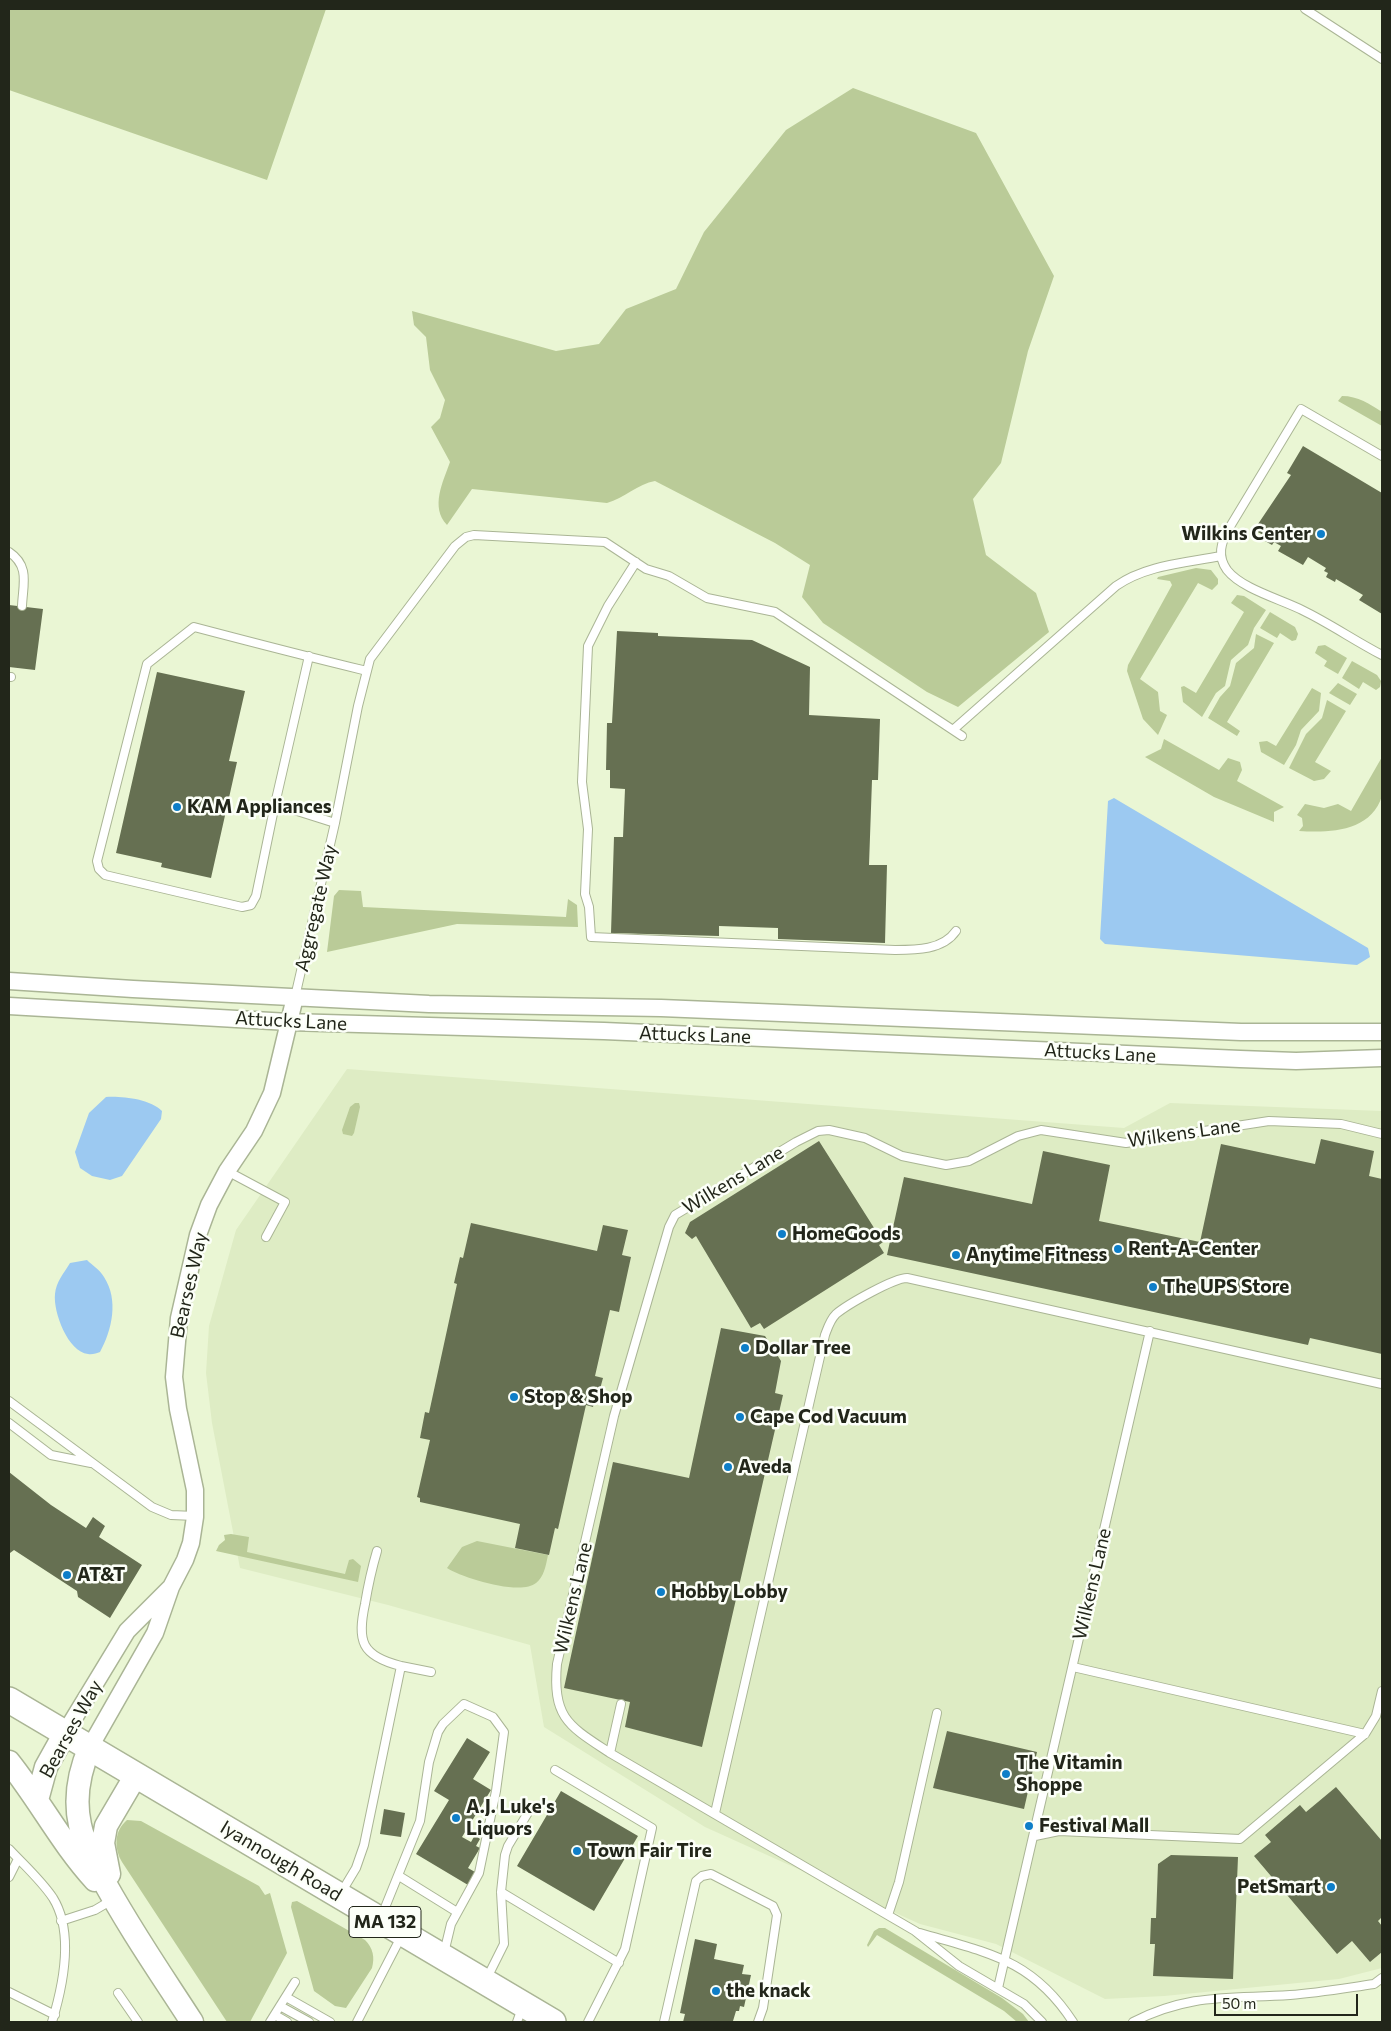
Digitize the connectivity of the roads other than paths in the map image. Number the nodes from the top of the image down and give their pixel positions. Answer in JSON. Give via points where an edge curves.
{"nodes":[{"id":1,"x":1305,"y":9,"type":"edge"},
{"id":2,"x":1382,"y":59,"type":"edge"},
{"id":3,"x":1382,"y":456,"type":"edge"},
{"id":4,"x":9,"y":552,"type":"edge"},
{"id":5,"x":1221,"y":556,"type":"junction"},
{"id":6,"x":636,"y":562,"type":"junction"},
{"id":7,"x":22,"y":606,"type":"dead end"},
{"id":8,"x":1382,"y":655,"type":"edge"},
{"id":9,"x":309,"y":656,"type":"junction"},
{"id":10,"x":367,"y":671,"type":"junction"},
{"id":11,"x":954,"y":729,"type":"junction"},
{"id":12,"x":962,"y":736,"type":"dead end"},
{"id":13,"x":274,"y":804,"type":"junction"},
{"id":14,"x":335,"y":823,"type":"junction"},
{"id":15,"x":956,"y":932,"type":"dead end"},
{"id":16,"x":9,"y":981,"type":"edge"},
{"id":17,"x":295,"y":997,"type":"junction"},
{"id":18,"x":9,"y":1006,"type":"edge"},
{"id":19,"x":289,"y":1022,"type":"junction"},
{"id":20,"x":1382,"y":1032,"type":"edge"},
{"id":21,"x":1382,"y":1058,"type":"edge"},
{"id":22,"x":1382,"y":1134,"type":"edge"},
{"id":23,"x":227,"y":1171,"type":"junction"},
{"id":24,"x":266,"y":1237,"type":"dead end"},
{"id":25,"x":1150,"y":1332,"type":"junction"},
{"id":26,"x":1382,"y":1384,"type":"edge"},
{"id":27,"x":9,"y":1401,"type":"edge"},
{"id":28,"x":9,"y":1423,"type":"edge"},
{"id":29,"x":93,"y":1463,"type":"junction"},
{"id":30,"x":195,"y":1516,"type":"junction"},
{"id":31,"x":376,"y":1550,"type":"dead end"},
{"id":32,"x":171,"y":1587,"type":"junction"},
{"id":33,"x":401,"y":1666,"type":"junction"},
{"id":34,"x":1073,"y":1667,"type":"junction"},
{"id":35,"x":431,"y":1672,"type":"dead end"},
{"id":36,"x":1382,"y":1691,"type":"edge"},
{"id":37,"x":9,"y":1700,"type":"edge"},
{"id":38,"x":621,"y":1704,"type":"dead end"},
{"id":39,"x":937,"y":1713,"type":"dead end"},
{"id":40,"x":65,"y":1733,"type":"junction"},
{"id":41,"x":1365,"y":1734,"type":"junction"},
{"id":42,"x":90,"y":1747,"type":"junction"},
{"id":43,"x":610,"y":1753,"type":"junction"},
{"id":44,"x":9,"y":1762,"type":"edge"},
{"id":45,"x":555,"y":1770,"type":"dead end"},
{"id":46,"x":136,"y":1775,"type":"junction"},
{"id":47,"x":37,"y":1800,"type":"junction"},
{"id":48,"x":532,"y":1806,"type":"dead end"},
{"id":49,"x":715,"y":1814,"type":"junction"},
{"id":50,"x":1035,"y":1836,"type":"junction"},
{"id":51,"x":9,"y":1849,"type":"edge"},
{"id":52,"x":18,"y":1859,"type":"junction"},
{"id":53,"x":399,"y":1876,"type":"junction"},
{"id":54,"x":9,"y":1877,"type":"edge"},
{"id":55,"x":501,"y":1892,"type":"junction"},
{"id":56,"x":339,"y":1896,"type":"junction"},
{"id":57,"x":114,"y":1900,"type":"junction"},
{"id":58,"x":457,"y":1912,"type":"junction"},
{"id":59,"x":888,"y":1915,"type":"junction"},
{"id":60,"x":380,"y":1920,"type":"junction"},
{"id":61,"x":61,"y":1921,"type":"junction"},
{"id":62,"x":915,"y":1932,"type":"junction"},
{"id":63,"x":403,"y":1933,"type":"junction"},
{"id":64,"x":443,"y":1957,"type":"junction"},
{"id":65,"x":1006,"y":1960,"type":"junction"},
{"id":66,"x":620,"y":1963,"type":"junction"},
{"id":67,"x":1382,"y":1978,"type":"edge"},
{"id":68,"x":295,"y":1982,"type":"dead end"},
{"id":69,"x":485,"y":1982,"type":"junction"},
{"id":70,"x":998,"y":1988,"type":"junction"},
{"id":71,"x":9,"y":1992,"type":"edge"},
{"id":72,"x":118,"y":1994,"type":"dead end"},
{"id":73,"x":286,"y":1997,"type":"junction"},
{"id":74,"x":280,"y":2006,"type":"junction"},
{"id":75,"x":520,"y":2014,"type":"edge"},
{"id":76,"x":53,"y":2018,"type":"edge"},
{"id":77,"x":272,"y":2019,"type":"edge"},
{"id":78,"x":187,"y":2020,"type":"edge"},
{"id":79,"x":138,"y":2022,"type":"edge"},
{"id":80,"x":287,"y":2022,"type":"edge"},
{"id":81,"x":309,"y":2022,"type":"edge"},
{"id":82,"x":330,"y":2022,"type":"edge"},
{"id":83,"x":357,"y":2022,"type":"edge"},
{"id":84,"x":552,"y":2022,"type":"edge"},
{"id":85,"x":588,"y":2022,"type":"edge"},
{"id":86,"x":664,"y":2022,"type":"edge"},
{"id":87,"x":758,"y":2022,"type":"edge"},
{"id":88,"x":1042,"y":2022,"type":"edge"},
{"id":89,"x":1073,"y":2022,"type":"edge"},
{"id":90,"x":1133,"y":2022,"type":"edge"}],
"edges":[{"from":1,"to":2,"type":"lane"},
{"from":3,"to":5,"type":"lane","via":[[1302,409],[1225,535]]},
{"from":4,"to":7,"type":"lane","via":[[19,559],[23,567]]},
{"from":5,"to":8,"type":"lane","via":[[1227,569],[1242,581],[1301,609]]},
{"from":5,"to":11,"type":"lane","via":[[1146,570],[1131,576]]},
{"from":6,"to":10,"type":"lane","name":"Aggregate Way","via":[[600,541],[466,537],[455,546],[372,655]]},
{"from":6,"to":11,"type":"lane","via":[[707,598],[775,612]]},
{"from":6,"to":15,"type":"lane","via":[[588,646],[582,782],[588,829],[585,894],[591,937],[913,950],[945,943]]},
{"from":9,"to":10,"type":"lane"},
{"from":9,"to":13,"type":"lane"},
{"from":9,"to":13,"type":"lane","via":[[194,627],[146,664],[97,861],[99,869],[105,875],[242,907],[251,905],[256,896]]},
{"from":10,"to":14,"type":"lane","name":"Aggregate Way"},
{"from":11,"to":12,"type":"lane"},
{"from":13,"to":14,"type":"lane"},
{"from":14,"to":17,"type":"lane","name":"Aggregate Way"},
{"from":16,"to":17,"type":"street","name":"Attucks Lane"},
{"from":17,"to":19,"type":"street","name":"Bearses Way"},
{"from":17,"to":20,"type":"street","name":"Attucks Lane","via":[[429,1004],[661,1008],[1241,1032]]},
{"from":18,"to":19,"type":"street","name":"Attucks Lane"},
{"from":19,"to":21,"type":"street","name":"Attucks Lane","via":[[613,1032],[1296,1061]]},
{"from":19,"to":23,"type":"street","name":"Bearses Way","via":[[268,1105]]},
{"from":22,"to":43,"type":"lane","name":"Wilkens Lane","via":[[1340,1124],[1269,1121],[1126,1143],[1041,1130],[1018,1136],[969,1161],[946,1165],[902,1156],[865,1138],[828,1130],[796,1142],[675,1215],[664,1238],[614,1416],[558,1664],[556,1695],[562,1712],[574,1729]]},
{"from":23,"to":24,"type":"lane","via":[[285,1202]]},
{"from":23,"to":30,"type":"street","name":"Bearses Way","via":[[209,1205],[198,1236],[175,1348],[176,1394],[195,1490]]},
{"from":25,"to":26,"type":"lane"},
{"from":25,"to":34,"type":"lane","name":"Wilkens Lane"},
{"from":25,"to":49,"type":"lane","via":[[907,1278],[894,1280],[837,1314],[825,1335]]},
{"from":27,"to":29,"type":"lane"},
{"from":28,"to":29,"type":"lane","via":[[51,1454]]},
{"from":29,"to":30,"type":"lane","via":[[161,1512]]},
{"from":30,"to":32,"type":"street","name":"Bearses Way","via":[[185,1560]]},
{"from":31,"to":33,"type":"lane","via":[[360,1633],[375,1656]]},
{"from":32,"to":40,"type":"street","name":"Bearses Way","via":[[126,1631]]},
{"from":32,"to":42,"type":"street","name":"Bearses Way","via":[[155,1633]]},
{"from":33,"to":35,"type":"lane"},
{"from":33,"to":56,"type":"lane","via":[[364,1845],[356,1868]]},
{"from":34,"to":41,"type":"lane"},
{"from":34,"to":50,"type":"lane","name":"Wilkens Lane"},
{"from":36,"to":41,"type":"lane","via":[[1376,1716]]},
{"from":37,"to":40,"type":"main road","name":"Iyannough Road","number":"MA 132"},
{"from":38,"to":43,"type":"lane"},
{"from":39,"to":59,"type":"lane","via":[[899,1882]]},
{"from":40,"to":42,"type":"main road","name":"Iyannough Road","number":"MA 132"},
{"from":40,"to":47,"type":"main road","name":"Bearses Way","via":[[46,1767]]},
{"from":41,"to":50,"type":"lane","via":[[1240,1839],[1059,1831]]},
{"from":42,"to":46,"type":"main road","name":"Iyannough Road","number":"MA 132"},
{"from":42,"to":57,"type":"main road","name":"Bearses Way","via":[[79,1778],[77,1805],[80,1826]]},
{"from":43,"to":49,"type":"lane","name":"Wilkens Lane"},
{"from":44,"to":47,"type":"main road"},
{"from":45,"to":66,"type":"lane","via":[[652,1828]]},
{"from":46,"to":56,"type":"main road","name":"Iyannough Road","number":"MA 132"},
{"from":46,"to":57,"type":"main road","via":[[109,1818],[104,1834]]},
{"from":47,"to":57,"type":"main road","name":"Bearses Way","via":[[73,1856]]},
{"from":48,"to":55,"type":"lane","via":[[508,1846],[502,1867]]},
{"from":49,"to":59,"type":"lane","name":"Wilkens Lane"},
{"from":50,"to":65,"type":"lane","name":"Wilkens Lane"},
{"from":51,"to":52,"type":"lane"},
{"from":52,"to":54,"type":"lane"},
{"from":52,"to":61,"type":"lane","via":[[53,1898]]},
{"from":53,"to":58,"type":"lane"},
{"from":53,"to":58,"type":"lane","via":[[422,1815],[429,1762],[438,1732],[464,1704],[493,1716],[504,1732],[486,1843],[479,1873]]},
{"from":53,"to":60,"type":"lane"},
{"from":55,"to":66,"type":"lane"},
{"from":55,"to":69,"type":"lane","via":[[504,1944]]},
{"from":56,"to":60,"type":"main road","name":"Iyannough Road","number":"MA 132"},
{"from":57,"to":61,"type":"lane"},
{"from":57,"to":78,"type":"main road","name":"Bearses Way"},
{"from":58,"to":64,"type":"lane"},
{"from":59,"to":62,"type":"lane","name":"Wilkens Lane"},
{"from":60,"to":63,"type":"main road","name":"Iyannough Road","number":"MA 132"},
{"from":61,"to":76,"type":"lane","via":[[63,1975]]},
{"from":62,"to":65,"type":"lane"},
{"from":62,"to":70,"type":"lane","via":[[959,1966]]},
{"from":63,"to":64,"type":"main road","name":"Iyannough Road","number":"MA 132"},
{"from":63,"to":83,"type":"lane"},
{"from":64,"to":69,"type":"main road","name":"Iyannough Road","number":"MA 132"},
{"from":65,"to":70,"type":"lane","name":"Wilkens Lane"},
{"from":65,"to":89,"type":"lane","via":[[1040,1981]]},
{"from":66,"to":85,"type":"lane"},
{"from":67,"to":90,"type":"lane","via":[[1374,1984],[1291,1995],[1201,1999],[1181,2003]]},
{"from":68,"to":73,"type":"lane"},
{"from":69,"to":75,"type":"main road","name":"Iyannough Road","number":"MA 132"},
{"from":70,"to":88,"type":"lane","via":[[1024,2004]]},
{"from":71,"to":76,"type":"lane"},
{"from":72,"to":79,"type":"lane"},
{"from":73,"to":74,"type":"lane"},
{"from":73,"to":82,"type":"lane"},
{"from":74,"to":77,"type":"lane"},
{"from":74,"to":81,"type":"lane"},
{"from":75,"to":84,"type":"main road","name":"Iyannough Road","number":"MA 132"},
{"from":77,"to":80,"type":"lane"},
{"from":86,"to":87,"type":"lane","via":[[696,1881],[711,1874],[773,1906],[777,1915]]}]}
